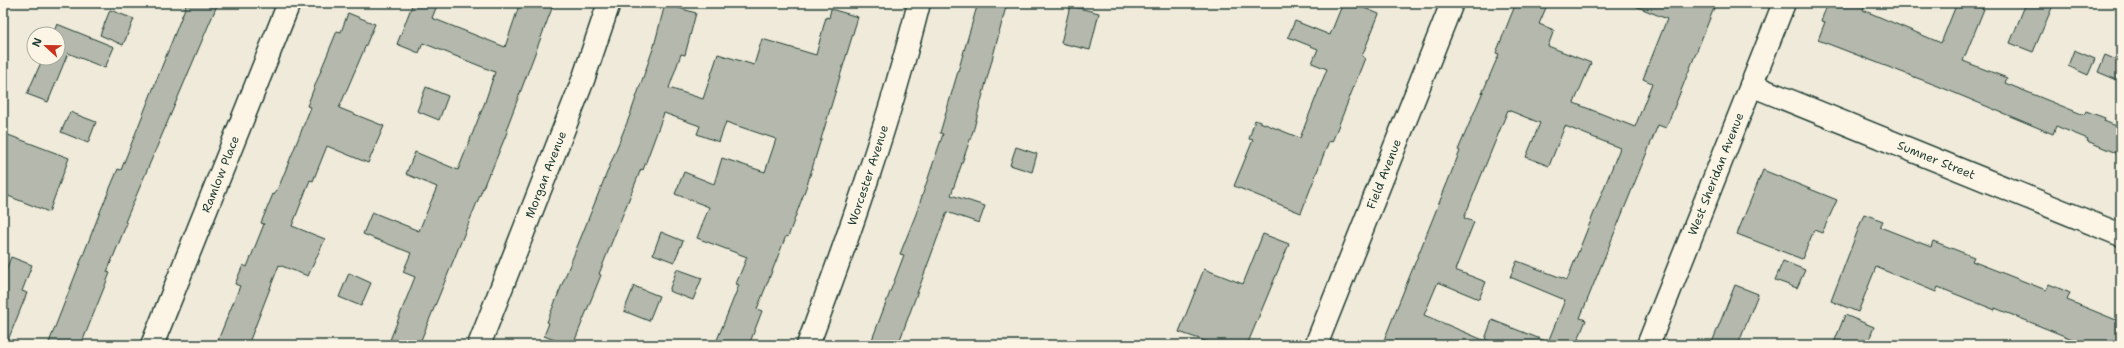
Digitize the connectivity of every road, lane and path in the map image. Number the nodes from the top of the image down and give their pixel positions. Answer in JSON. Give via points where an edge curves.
{"nodes":[{"id":1,"x":289,"y":3,"type":"edge"},
{"id":2,"x":608,"y":3,"type":"edge"},
{"id":3,"x":919,"y":3,"type":"edge"},
{"id":4,"x":1452,"y":3,"type":"edge"},
{"id":5,"x":1784,"y":3,"type":"edge"},
{"id":6,"x":1751,"y":85,"type":"junction"},
{"id":7,"x":2121,"y":235,"type":"edge"},
{"id":8,"x":152,"y":345,"type":"edge"},
{"id":9,"x":480,"y":345,"type":"edge"},
{"id":10,"x":808,"y":345,"type":"edge"},
{"id":11,"x":1316,"y":345,"type":"edge"},
{"id":12,"x":1648,"y":345,"type":"edge"}],
"edges":[{"from":1,"to":8,"type":"street","name":"Ramlow Place"},
{"from":2,"to":9,"type":"street","name":"Morgan Avenue","via":[[583,80]]},
{"from":3,"to":10,"type":"street","name":"Worcester Avenue","via":[[896,90],[850,233]]},
{"from":4,"to":11,"type":"street","name":"Field Avenue"},
{"from":5,"to":6,"type":"street","name":"West Sheridan Avenue"},
{"from":6,"to":7,"type":"street","name":"Sumner Street"},
{"from":6,"to":12,"type":"street","name":"West Sheridan Avenue"}]}
